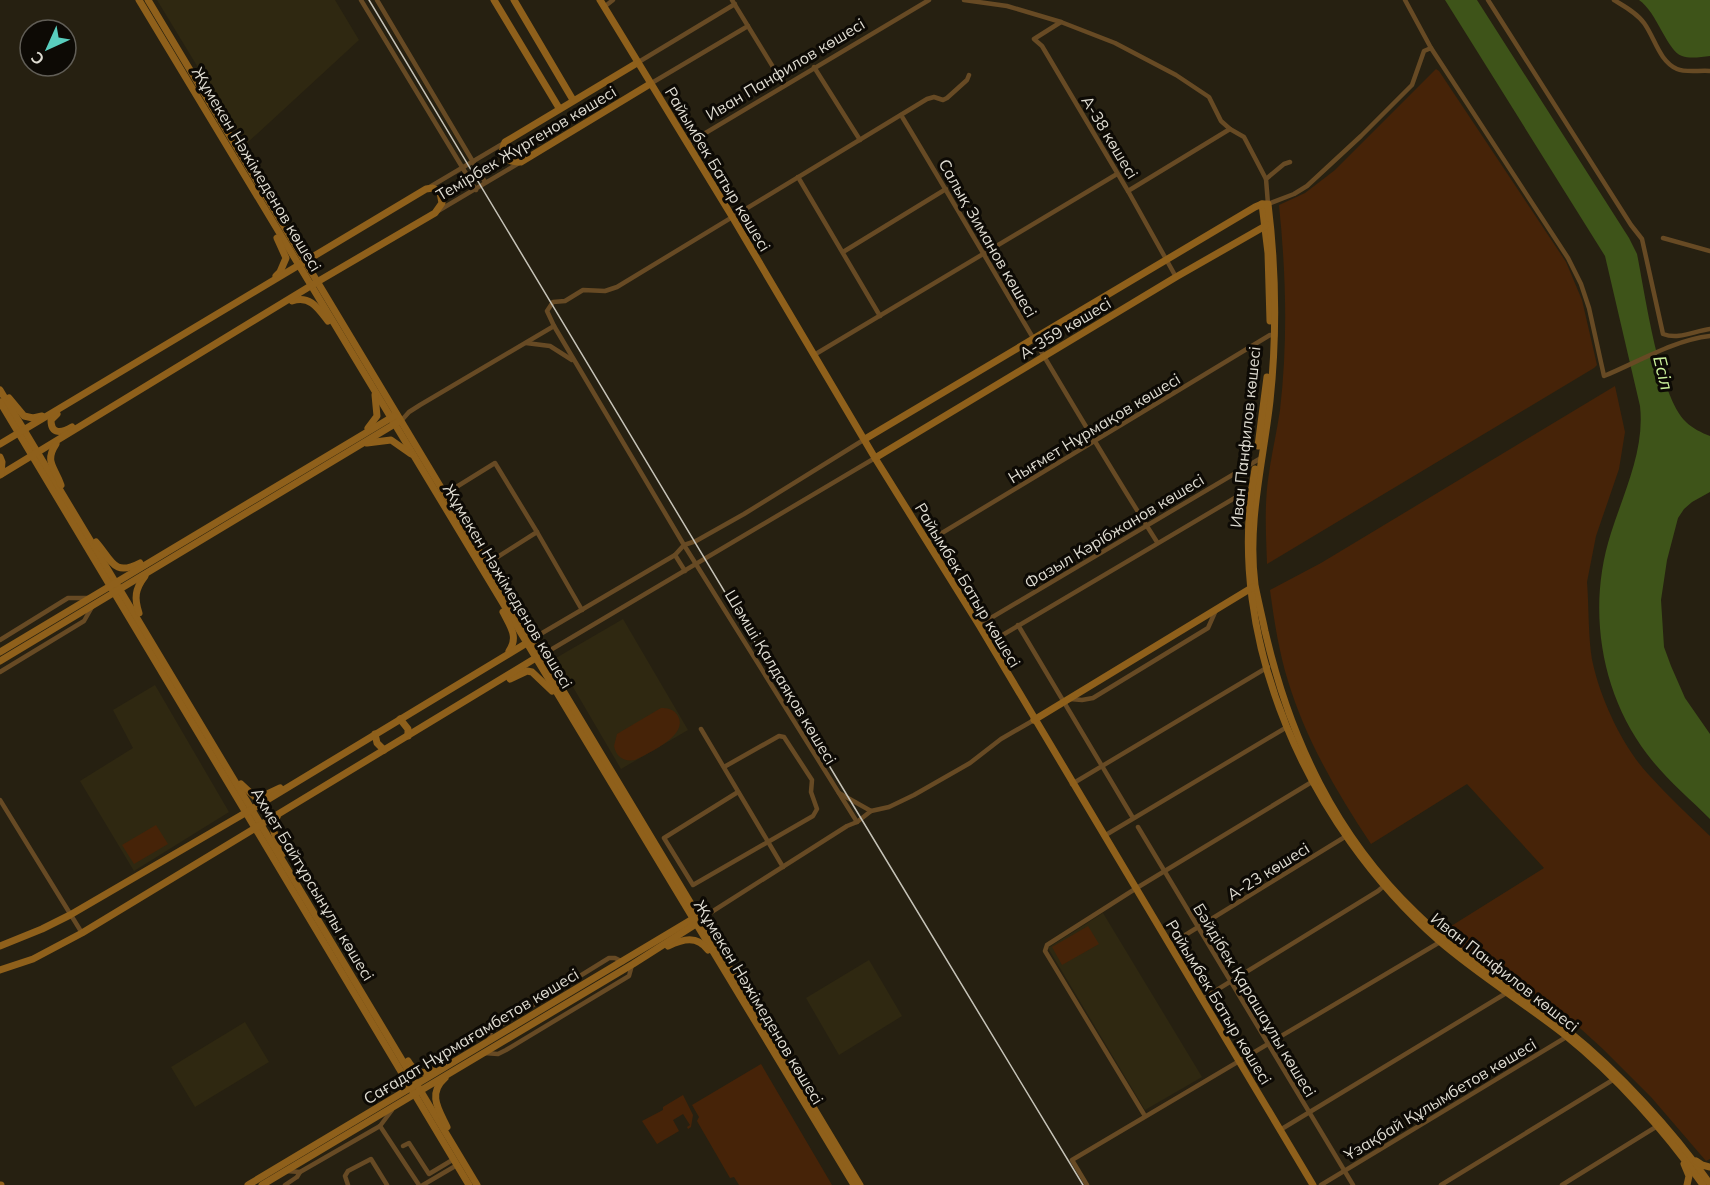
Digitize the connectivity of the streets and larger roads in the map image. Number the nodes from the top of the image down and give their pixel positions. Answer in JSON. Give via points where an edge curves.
{"nodes":[{"id":1,"x":139,"y":0,"type":"edge"},
{"id":2,"x":148,"y":0,"type":"edge"},
{"id":3,"x":361,"y":0,"type":"edge"},
{"id":4,"x":377,"y":0,"type":"edge"},
{"id":5,"x":494,"y":0,"type":"edge"},
{"id":6,"x":514,"y":0,"type":"edge"},
{"id":7,"x":613,"y":0,"type":"edge"},
{"id":8,"x":929,"y":0,"type":"edge"},
{"id":9,"x":964,"y":0,"type":"edge"},
{"id":10,"x":1406,"y":0,"type":"edge"},
{"id":11,"x":1488,"y":0,"type":"edge"},
{"id":12,"x":1614,"y":0,"type":"edge"},
{"id":13,"x":734,"y":2,"type":"edge"},
{"id":14,"x":602,"y":3,"type":"edge"},
{"id":15,"x":1061,"y":22,"type":"junction"},
{"id":16,"x":748,"y":26,"type":"junction"},
{"id":17,"x":1431,"y":48,"type":"junction"},
{"id":18,"x":638,"y":63,"type":"junction"},
{"id":19,"x":814,"y":67,"type":"junction"},
{"id":20,"x":1710,"y":71,"type":"edge"},
{"id":21,"x":558,"y":75,"type":"junction"},
{"id":22,"x":969,"y":75,"type":"dead end"},
{"id":23,"x":650,"y":84,"type":"junction"},
{"id":24,"x":784,"y":85,"type":"junction"},
{"id":25,"x":546,"y":86,"type":"junction"},
{"id":26,"x":573,"y":100,"type":"junction"},
{"id":27,"x":559,"y":108,"type":"junction"},
{"id":28,"x":901,"y":115,"type":"junction"},
{"id":29,"x":1230,"y":129,"type":"junction"},
{"id":30,"x":860,"y":140,"type":"junction"},
{"id":31,"x":505,"y":142,"type":"junction"},
{"id":32,"x":687,"y":144,"type":"junction"},
{"id":33,"x":472,"y":161,"type":"junction"},
{"id":34,"x":521,"y":162,"type":"junction"},
{"id":35,"x":1290,"y":162,"type":"dead end"},
{"id":36,"x":462,"y":167,"type":"junction"},
{"id":37,"x":1117,"y":174,"type":"junction"},
{"id":38,"x":798,"y":177,"type":"junction"},
{"id":39,"x":1266,"y":179,"type":"junction"},
{"id":40,"x":485,"y":182,"type":"junction"},
{"id":41,"x":426,"y":189,"type":"junction"},
{"id":42,"x":946,"y":189,"type":"junction"},
{"id":43,"x":476,"y":190,"type":"junction"},
{"id":44,"x":1128,"y":191,"type":"junction"},
{"id":45,"x":1265,"y":204,"type":"junction"},
{"id":46,"x":435,"y":213,"type":"junction"},
{"id":47,"x":270,"y":218,"type":"junction"},
{"id":48,"x":733,"y":218,"type":"junction"},
{"id":49,"x":1268,"y":225,"type":"junction"},
{"id":50,"x":1663,"y":238,"type":"dead end"},
{"id":51,"x":1710,"y":251,"type":"edge"},
{"id":52,"x":843,"y":252,"type":"junction"},
{"id":53,"x":984,"y":253,"type":"junction"},
{"id":54,"x":1167,"y":259,"type":"junction"},
{"id":55,"x":302,"y":263,"type":"junction"},
{"id":56,"x":1176,"y":277,"type":"junction"},
{"id":57,"x":314,"y":284,"type":"junction"},
{"id":58,"x":266,"y":285,"type":"junction"},
{"id":59,"x":281,"y":304,"type":"junction"},
{"id":60,"x":880,"y":315,"type":"junction"},
{"id":61,"x":554,"y":326,"type":"junction"},
{"id":62,"x":1710,"y":329,"type":"edge"},
{"id":63,"x":339,"y":333,"type":"junction"},
{"id":64,"x":1272,"y":335,"type":"junction"},
{"id":65,"x":1710,"y":336,"type":"edge"},
{"id":66,"x":1033,"y":339,"type":"junction"},
{"id":67,"x":526,"y":343,"type":"junction"},
{"id":68,"x":814,"y":355,"type":"junction"},
{"id":69,"x":1044,"y":356,"type":"junction"},
{"id":70,"x":576,"y":362,"type":"junction"},
{"id":71,"x":0,"y":389,"type":"edge"},
{"id":72,"x":374,"y":390,"type":"junction"},
{"id":73,"x":88,"y":392,"type":"junction"},
{"id":74,"x":0,"y":402,"type":"edge"},
{"id":75,"x":50,"y":414,"type":"junction"},
{"id":76,"x":99,"y":416,"type":"junction"},
{"id":77,"x":396,"y":419,"type":"junction"},
{"id":78,"x":21,"y":431,"type":"junction"},
{"id":79,"x":363,"y":435,"type":"junction"},
{"id":80,"x":58,"y":440,"type":"junction"},
{"id":81,"x":865,"y":440,"type":"junction"},
{"id":82,"x":1095,"y":442,"type":"junction"},
{"id":83,"x":0,"y":444,"type":"edge"},
{"id":84,"x":362,"y":444,"type":"junction"},
{"id":85,"x":35,"y":454,"type":"junction"},
{"id":86,"x":0,"y":457,"type":"edge"},
{"id":87,"x":415,"y":457,"type":"junction"},
{"id":88,"x":875,"y":458,"type":"junction"},
{"id":89,"x":1259,"y":458,"type":"junction"},
{"id":90,"x":0,"y":475,"type":"edge"},
{"id":91,"x":1254,"y":486,"type":"junction"},
{"id":92,"x":445,"y":494,"type":"junction"},
{"id":93,"x":66,"y":499,"type":"junction"},
{"id":94,"x":1147,"y":526,"type":"junction"},
{"id":95,"x":537,"y":532,"type":"junction"},
{"id":96,"x":88,"y":536,"type":"junction"},
{"id":97,"x":1157,"y":542,"type":"junction"},
{"id":98,"x":927,"y":543,"type":"junction"},
{"id":99,"x":684,"y":545,"type":"junction"},
{"id":100,"x":675,"y":555,"type":"junction"},
{"id":101,"x":159,"y":557,"type":"junction"},
{"id":102,"x":488,"y":563,"type":"junction"},
{"id":103,"x":697,"y":564,"type":"junction"},
{"id":104,"x":685,"y":570,"type":"junction"},
{"id":105,"x":146,"y":574,"type":"junction"},
{"id":106,"x":116,"y":587,"type":"junction"},
{"id":107,"x":1253,"y":587,"type":"junction"},
{"id":108,"x":498,"y":596,"type":"junction"},
{"id":109,"x":123,"y":599,"type":"junction"},
{"id":110,"x":92,"y":601,"type":"junction"},
{"id":111,"x":1216,"y":608,"type":"junction"},
{"id":112,"x":582,"y":610,"type":"junction"},
{"id":113,"x":140,"y":621,"type":"junction"},
{"id":114,"x":1018,"y":625,"type":"junction"},
{"id":115,"x":979,"y":626,"type":"junction"},
{"id":116,"x":0,"y":640,"type":"edge"},
{"id":117,"x":529,"y":641,"type":"junction"},
{"id":118,"x":989,"y":643,"type":"junction"},
{"id":119,"x":0,"y":652,"type":"edge"},
{"id":120,"x":505,"y":656,"type":"junction"},
{"id":121,"x":539,"y":656,"type":"junction"},
{"id":122,"x":0,"y":660,"type":"edge"},
{"id":123,"x":1270,"y":666,"type":"junction"},
{"id":124,"x":0,"y":672,"type":"edge"},
{"id":125,"x":493,"y":684,"type":"junction"},
{"id":126,"x":1065,"y":700,"type":"junction"},
{"id":127,"x":561,"y":701,"type":"junction"},
{"id":128,"x":400,"y":719,"type":"junction"},
{"id":129,"x":1034,"y":720,"type":"junction"},
{"id":130,"x":1289,"y":725,"type":"junction"},
{"id":131,"x":701,"y":729,"type":"dead end"},
{"id":132,"x":375,"y":734,"type":"junction"},
{"id":133,"x":408,"y":736,"type":"junction"},
{"id":134,"x":384,"y":750,"type":"junction"},
{"id":135,"x":1102,"y":766,"type":"junction"},
{"id":136,"x":724,"y":767,"type":"junction"},
{"id":137,"x":231,"y":774,"type":"junction"},
{"id":138,"x":1315,"y":780,"type":"junction"},
{"id":139,"x":1072,"y":784,"type":"junction"},
{"id":140,"x":288,"y":787,"type":"junction"},
{"id":141,"x":837,"y":791,"type":"junction"},
{"id":142,"x":738,"y":792,"type":"junction"},
{"id":143,"x":0,"y":800,"type":"edge"},
{"id":144,"x":249,"y":810,"type":"junction"},
{"id":145,"x":871,"y":811,"type":"junction"},
{"id":146,"x":280,"y":813,"type":"junction"},
{"id":147,"x":1133,"y":818,"type":"junction"},
{"id":148,"x":857,"y":822,"type":"junction"},
{"id":149,"x":258,"y":826,"type":"junction"},
{"id":150,"x":1138,"y":827,"type":"dead end"},
{"id":151,"x":1348,"y":835,"type":"junction"},
{"id":152,"x":1104,"y":836,"type":"junction"},
{"id":153,"x":768,"y":842,"type":"junction"},
{"id":154,"x":783,"y":867,"type":"junction"},
{"id":155,"x":289,"y":870,"type":"junction"},
{"id":156,"x":1164,"y":871,"type":"junction"},
{"id":157,"x":1385,"y":884,"type":"junction"},
{"id":158,"x":1135,"y":889,"type":"junction"},
{"id":159,"x":70,"y":915,"type":"junction"},
{"id":160,"x":697,"y":920,"type":"junction"},
{"id":161,"x":1198,"y":928,"type":"junction"},
{"id":162,"x":82,"y":933,"type":"junction"},
{"id":163,"x":1440,"y":942,"type":"junction"},
{"id":164,"x":1169,"y":945,"type":"junction"},
{"id":165,"x":0,"y":946,"type":"edge"},
{"id":166,"x":642,"y":958,"type":"junction"},
{"id":167,"x":0,"y":970,"type":"edge"},
{"id":168,"x":726,"y":974,"type":"junction"},
{"id":169,"x":1231,"y":981,"type":"junction"},
{"id":170,"x":1510,"y":990,"type":"junction"},
{"id":171,"x":1202,"y":999,"type":"junction"},
{"id":172,"x":1569,"y":1035,"type":"junction"},
{"id":173,"x":388,"y":1037,"type":"junction"},
{"id":174,"x":1268,"y":1043,"type":"junction"},
{"id":175,"x":462,"y":1056,"type":"junction"},
{"id":176,"x":1238,"y":1060,"type":"junction"},
{"id":177,"x":456,"y":1069,"type":"junction"},
{"id":178,"x":1616,"y":1078,"type":"junction"},
{"id":179,"x":415,"y":1089,"type":"junction"},
{"id":180,"x":396,"y":1104,"type":"junction"},
{"id":181,"x":1309,"y":1112,"type":"junction"},
{"id":182,"x":1145,"y":1116,"type":"junction"},
{"id":183,"x":1659,"y":1125,"type":"junction"},
{"id":184,"x":380,"y":1126,"type":"junction"},
{"id":185,"x":1280,"y":1130,"type":"junction"},
{"id":186,"x":403,"y":1146,"type":"dead end"},
{"id":187,"x":454,"y":1146,"type":"junction"},
{"id":188,"x":1678,"y":1147,"type":"junction"},
{"id":189,"x":456,"y":1162,"type":"junction"},
{"id":190,"x":1710,"y":1167,"type":"edge"},
{"id":191,"x":284,"y":1170,"type":"junction"},
{"id":192,"x":1344,"y":1171,"type":"junction"},
{"id":193,"x":300,"y":1172,"type":"junction"},
{"id":194,"x":1705,"y":1183,"type":"edge"},
{"id":195,"x":248,"y":1185,"type":"edge"},
{"id":196,"x":262,"y":1185,"type":"edge"},
{"id":197,"x":285,"y":1185,"type":"edge"},
{"id":198,"x":348,"y":1185,"type":"edge"},
{"id":199,"x":387,"y":1185,"type":"edge"},
{"id":200,"x":418,"y":1185,"type":"edge"},
{"id":201,"x":423,"y":1185,"type":"edge"},
{"id":202,"x":469,"y":1185,"type":"edge"},
{"id":203,"x":477,"y":1185,"type":"edge"},
{"id":204,"x":854,"y":1185,"type":"edge"},
{"id":205,"x":860,"y":1185,"type":"edge"},
{"id":206,"x":1087,"y":1185,"type":"edge"},
{"id":207,"x":1313,"y":1185,"type":"edge"},
{"id":208,"x":1321,"y":1185,"type":"edge"},
{"id":209,"x":1353,"y":1185,"type":"edge"},
{"id":210,"x":1441,"y":1185,"type":"edge"},
{"id":211,"x":1562,"y":1185,"type":"edge"},
{"id":212,"x":1687,"y":1185,"type":"edge"}],
"edges":[{"from":1,"to":47,"type":"street","name":"Жұмекен Нәжімеденов көшесі"},
{"from":2,"to":55,"type":"street","name":"Жұмекен Нәжімеденов көшесі"},
{"from":3,"to":36,"type":"street"},
{"from":4,"to":33,"type":"street"},
{"from":5,"to":25,"type":"street"},
{"from":6,"to":21,"type":"street"},
{"from":7,"to":14,"type":"street"},
{"from":8,"to":19,"type":"street","name":"Иван Панфилов көшесі"},
{"from":9,"to":15,"type":"street","via":[[1007,6]]},
{"from":10,"to":17,"type":"street"},
{"from":11,"to":62,"type":"street","via":[[1642,239],[1663,334],[1680,336]]},
{"from":12,"to":20,"type":"street","via":[[1642,20],[1658,50],[1676,69]]},
{"from":13,"to":16,"type":"street"},
{"from":13,"to":18,"type":"street","name":"Темірбек Жүргенов көшесі"},
{"from":14,"to":18,"type":"street","name":"Райымбек Батыр көшесі"},
{"from":15,"to":29,"type":"street","via":[[1144,57],[1209,98]]},
{"from":15,"to":37,"type":"street","name":"А-38 көшесі","via":[[1034,39],[1042,46]]},
{"from":16,"to":23,"type":"street","name":"Темірбек Жүргенов көшесі"},
{"from":16,"to":24,"type":"street"},
{"from":17,"to":45,"type":"street","via":[[1424,51],[1412,85],[1361,136],[1307,186]]},
{"from":17,"to":65,"type":"street","via":[[1568,258],[1589,308],[1604,376],[1668,348]]},
{"from":18,"to":23,"type":"street","name":"Райымбек Батыр көшесі"},
{"from":18,"to":26,"type":"street","name":"Темірбек Жүргенов көшесі"},
{"from":19,"to":24,"type":"street","name":"Иван Панфилов көшесі"},
{"from":19,"to":30,"type":"street"},
{"from":21,"to":25,"type":"street","via":[[562,91],[555,94]]},
{"from":21,"to":26,"type":"street"},
{"from":22,"to":28,"type":"street","via":[[944,100],[927,99]]},
{"from":23,"to":32,"type":"street","name":"Райымбек Батыр көшесі"},
{"from":23,"to":34,"type":"street","name":"Темірбек Жүргенов көшесі"},
{"from":24,"to":32,"type":"street","name":"Иван Панфилов көшесі"},
{"from":25,"to":27,"type":"street"},
{"from":26,"to":27,"type":"street","name":"Темірбек Жүргенов көшесі"},
{"from":27,"to":31,"type":"street","name":"Темірбек Жүргенов көшесі"},
{"from":28,"to":30,"type":"street"},
{"from":28,"to":42,"type":"street","name":"Салық Зиманов көшесі"},
{"from":29,"to":39,"type":"street","via":[[1244,137]]},
{"from":29,"to":44,"type":"street"},
{"from":30,"to":38,"type":"street"},
{"from":31,"to":33,"type":"street","name":"Темірбек Жүргенов көшесі"},
{"from":31,"to":34,"type":"street","via":[[504,158]]},
{"from":32,"to":48,"type":"street","name":"Райымбек Батыр көшесі"},
{"from":33,"to":36,"type":"street","name":"Темірбек Жүргенов көшесі"},
{"from":33,"to":40,"type":"street"},
{"from":34,"to":40,"type":"street","name":"Темірбек Жүргенов көшесі"},
{"from":35,"to":39,"type":"street"},
{"from":36,"to":41,"type":"street","name":"Темірбек Жүргенов көшесі"},
{"from":36,"to":43,"type":"street"},
{"from":37,"to":44,"type":"street","name":"А-38 көшесі"},
{"from":37,"to":53,"type":"street"},
{"from":38,"to":48,"type":"street"},
{"from":38,"to":52,"type":"street"},
{"from":39,"to":45,"type":"street"},
{"from":40,"to":43,"type":"street","name":"Темірбек Жүргенов көшесі"},
{"from":41,"to":46,"type":"street","via":[[433,188],[442,196]]},
{"from":41,"to":55,"type":"street","name":"Темірбек Жүргенов көшесі"},
{"from":42,"to":52,"type":"street"},
{"from":42,"to":53,"type":"street","name":"Салық Зиманов көшесі"},
{"from":43,"to":46,"type":"street","name":"Темірбек Жүргенов көшесі"},
{"from":44,"to":54,"type":"street","name":"А-38 көшесі"},
{"from":45,"to":49,"type":"street","name":"Иван Панфилов көшесі"},
{"from":45,"to":54,"type":"street"},
{"from":46,"to":57,"type":"street","name":"Темірбек Жүргенов көшесі"},
{"from":47,"to":55,"type":"street","name":"Жұмекен Нәжімеденов көшесі"},
{"from":47,"to":58,"type":"street","via":[[286,258],[280,272]]},
{"from":48,"to":61,"type":"street","via":[[616,286],[605,291],[584,290],[565,301],[553,302],[547,311]]},
{"from":48,"to":68,"type":"street","name":"Райымбек Батыр көшесі"},
{"from":49,"to":56,"type":"street","name":"А-359 көшесі"},
{"from":49,"to":64,"type":"street","name":"Иван Панфилов көшесі","via":[[1275,297]]},
{"from":50,"to":51,"type":"street"},
{"from":52,"to":60,"type":"street"},
{"from":53,"to":60,"type":"street"},
{"from":53,"to":66,"type":"street","name":"Салық Зиманов көшесі"},
{"from":54,"to":56,"type":"street","name":"А-38 көшесі"},
{"from":54,"to":66,"type":"street"},
{"from":55,"to":57,"type":"street","name":"Жұмекен Нәжімеденов көшесі"},
{"from":55,"to":58,"type":"street","name":"Темірбек Жүргенов көшесі"},
{"from":56,"to":69,"type":"street","name":"А-359 көшесі"},
{"from":57,"to":59,"type":"street","name":"Темірбек Жүргенов көшесі"},
{"from":57,"to":63,"type":"street","name":"Жұмекен Нәжімеденов көшесі"},
{"from":57,"to":77,"type":"street","name":"Жұмекен Нәжімеденов көшесі"},
{"from":58,"to":73,"type":"street","name":"Темірбек Жүргенов көшесі"},
{"from":59,"to":63,"type":"street","via":[[299,299],[312,302]]},
{"from":59,"to":76,"type":"street","name":"Темірбек Жүргенов көшесі"},
{"from":60,"to":68,"type":"street"},
{"from":61,"to":67,"type":"street"},
{"from":61,"to":70,"type":"street","name":"Шәмші Қалдаяқов көшесі"},
{"from":63,"to":72,"type":"street","name":"Жұмекен Нәжімеденов көшесі"},
{"from":64,"to":82,"type":"street","name":"Нығмет Нұрмақов көшесі"},
{"from":64,"to":89,"type":"street","name":"Иван Панфилов көшесі","via":[[1270,401]]},
{"from":66,"to":69,"type":"street","name":"Салық Зиманов көшесі"},
{"from":66,"to":81,"type":"street"},
{"from":67,"to":70,"type":"street","via":[[556,348]]},
{"from":67,"to":77,"type":"street"},
{"from":68,"to":81,"type":"street","name":"Райымбек Батыр көшесі"},
{"from":69,"to":82,"type":"street","name":"Салық Зиманов көшесі"},
{"from":69,"to":88,"type":"street","name":"А-359 көшесі"},
{"from":70,"to":99,"type":"street","name":"Шәмші Қалдаяқов көшесі"},
{"from":71,"to":75,"type":"street","via":[[24,417]]},
{"from":71,"to":78,"type":"street"},
{"from":72,"to":77,"type":"street","name":"Жұмекен Нәжімеденов көшесі"},
{"from":72,"to":79,"type":"street","via":[[377,416]]},
{"from":73,"to":75,"type":"street","name":"Темірбек Жүргенов көшесі"},
{"from":73,"to":76,"type":"street","via":[[54,416],[51,424],[60,432]]},
{"from":74,"to":78,"type":"street"},
{"from":75,"to":78,"type":"street","name":"Темірбек Жүргенов көшесі"},
{"from":76,"to":80,"type":"street","name":"Темірбек Жүргенов көшесі"},
{"from":77,"to":79,"type":"street"},
{"from":77,"to":84,"type":"street"},
{"from":77,"to":87,"type":"street","name":"Жұмекен Нәжімеденов көшесі"},
{"from":77,"to":92,"type":"street","name":"Жұмекен Нәжімеденов көшесі"},
{"from":78,"to":83,"type":"street","name":"Темірбек Жүргенов көшесі"},
{"from":78,"to":85,"type":"street"},
{"from":79,"to":101,"type":"street"},
{"from":80,"to":85,"type":"street","name":"Темірбек Жүргенов көшесі"},
{"from":80,"to":93,"type":"street","via":[[49,453]]},
{"from":81,"to":88,"type":"street","name":"Райымбек Батыр көшесі"},
{"from":81,"to":99,"type":"street","via":[[744,514]]},
{"from":82,"to":94,"type":"street","name":"Салық Зиманов көшесі"},
{"from":82,"to":98,"type":"street","name":"Нығмет Нұрмақов көшесі"},
{"from":84,"to":87,"type":"street","via":[[392,440]]},
{"from":84,"to":105,"type":"street"},
{"from":85,"to":90,"type":"street","name":"Темірбек Жүргенов көшесі"},
{"from":85,"to":93,"type":"street"},
{"from":85,"to":106,"type":"street"},
{"from":86,"to":90,"type":"street"},
{"from":87,"to":108,"type":"street","name":"Жұмекен Нәжімеденов көшесі"},
{"from":88,"to":98,"type":"street","name":"Райымбек Батыр көшесі"},
{"from":88,"to":103,"type":"street"},
{"from":89,"to":91,"type":"street","name":"Иван Панфилов көшесі"},
{"from":89,"to":94,"type":"street","name":"Фазыл Кәрібжанов көшесі"},
{"from":91,"to":97,"type":"street"},
{"from":91,"to":107,"type":"street","name":"Иван Панфилов көшесі","via":[[1248,549]]},
{"from":92,"to":95,"type":"street","via":[[495,463]]},
{"from":92,"to":102,"type":"street","name":"Жұмекен Нәжімеденов көшесі"},
{"from":93,"to":96,"type":"street"},
{"from":94,"to":97,"type":"street","name":"Салық Зиманов көшесі"},
{"from":94,"to":115,"type":"street","name":"Фазыл Кәрібжанов көшесі"},
{"from":95,"to":102,"type":"street"},
{"from":95,"to":112,"type":"street"},
{"from":96,"to":101,"type":"street","via":[[119,569]]},
{"from":96,"to":106,"type":"street"},
{"from":97,"to":114,"type":"street"},
{"from":98,"to":115,"type":"street","name":"Райымбек Батыр көшесі"},
{"from":99,"to":100,"type":"street"},
{"from":99,"to":103,"type":"street","name":"Шәмші Қалдаяқов көшесі"},
{"from":100,"to":104,"type":"street"},
{"from":100,"to":112,"type":"street"},
{"from":101,"to":106,"type":"street"},
{"from":102,"to":117,"type":"street","name":"Жұмекен Нәжімеденов көшесі"},
{"from":103,"to":104,"type":"street"},
{"from":103,"to":141,"type":"street","name":"Шәмші Қалдаяқов көшесі"},
{"from":104,"to":121,"type":"street"},
{"from":105,"to":106,"type":"street"},
{"from":105,"to":113,"type":"street","via":[[135,595]]},
{"from":106,"to":109,"type":"street"},
{"from":106,"to":110,"type":"street"},
{"from":107,"to":111,"type":"street"},
{"from":107,"to":123,"type":"street","name":"Иван Панфилов көшесі"},
{"from":108,"to":117,"type":"street","name":"Жұмекен Нәжімеденов көшесі"},
{"from":108,"to":120,"type":"street","via":[[514,635],[513,645]]},
{"from":109,"to":113,"type":"street","name":"Ахмет Байтұрсынұлы көшесі"},
{"from":109,"to":144,"type":"street","name":"Ахмет Байтұрсынұлы көшесі"},
{"from":110,"to":116,"type":"street","via":[[68,598]]},
{"from":110,"to":119,"type":"street"},
{"from":110,"to":122,"type":"street"},
{"from":110,"to":124,"type":"street","via":[[84,621]]},
{"from":111,"to":126,"type":"street"},
{"from":111,"to":126,"type":"street","via":[[1208,628],[1093,698]]},
{"from":112,"to":117,"type":"street"},
{"from":113,"to":137,"type":"street","name":"Ахмет Байтұрсынұлы көшесі"},
{"from":114,"to":118,"type":"street"},
{"from":114,"to":126,"type":"street"},
{"from":115,"to":118,"type":"street","name":"Райымбек Батыр көшесі"},
{"from":117,"to":120,"type":"street"},
{"from":117,"to":121,"type":"street","name":"Жұмекен Нәжімеденов көшесі"},
{"from":118,"to":129,"type":"street","name":"Райымбек Батыр көшесі"},
{"from":120,"to":128,"type":"street"},
{"from":121,"to":125,"type":"street"},
{"from":121,"to":127,"type":"street","name":"Жұмекен Нәжімеденов көшесі"},
{"from":121,"to":160,"type":"street","name":"Жұмекен Нәжімеденов көшесі"},
{"from":123,"to":130,"type":"street","name":"Иван Панфилов көшесі"},
{"from":123,"to":135,"type":"street"},
{"from":125,"to":127,"type":"street","via":[[532,672]]},
{"from":125,"to":133,"type":"street"},
{"from":126,"to":129,"type":"street"},
{"from":126,"to":135,"type":"street"},
{"from":127,"to":160,"type":"street","name":"Жұмекен Нәжімеденов көшесі"},
{"from":128,"to":132,"type":"street"},
{"from":128,"to":133,"type":"street"},
{"from":129,"to":139,"type":"street","name":"Райымбек Батыр көшесі"},
{"from":129,"to":145,"type":"street","via":[[914,795]]},
{"from":130,"to":138,"type":"street","name":"Иван Панфилов көшесі"},
{"from":130,"to":147,"type":"street"},
{"from":131,"to":136,"type":"street"},
{"from":132,"to":134,"type":"street"},
{"from":132,"to":140,"type":"street"},
{"from":133,"to":134,"type":"street"},
{"from":134,"to":146,"type":"street"},
{"from":135,"to":139,"type":"street"},
{"from":135,"to":147,"type":"street"},
{"from":136,"to":142,"type":"street"},
{"from":136,"to":153,"type":"street","via":[[779,736],[788,742],[812,780],[811,792],[817,809],[813,816]]},
{"from":137,"to":140,"type":"street","via":[[255,797]]},
{"from":137,"to":144,"type":"street","name":"Ахмет Байтұрсынұлы көшесі"},
{"from":138,"to":151,"type":"street","name":"Иван Панфилов көшесі"},
{"from":138,"to":156,"type":"street"},
{"from":139,"to":152,"type":"street","name":"Райымбек Батыр көшесі"},
{"from":140,"to":144,"type":"street"},
{"from":141,"to":145,"type":"street"},
{"from":141,"to":148,"type":"street","name":"Шәмші Қалдаяқов көшесі"},
{"from":142,"to":153,"type":"street"},
{"from":142,"to":153,"type":"street","via":[[663,838],[693,885]]},
{"from":143,"to":159,"type":"street"},
{"from":144,"to":149,"type":"street","name":"Ахмет Байтұрсынұлы көшесі"},
{"from":144,"to":159,"type":"street"},
{"from":145,"to":148,"type":"street","name":"Сағадат Нұрмағамбетов көшесі"},
{"from":146,"to":149,"type":"street"},
{"from":146,"to":155,"type":"street","via":[[273,829]]},
{"from":147,"to":152,"type":"street"},
{"from":148,"to":154,"type":"street","name":"Сағадат Нұрмағамбетов көшесі"},
{"from":149,"to":155,"type":"street","name":"Ахмет Байтұрсынұлы көшесі"},
{"from":149,"to":162,"type":"street"},
{"from":149,"to":179,"type":"street","name":"Ахмет Байтұрсынұлы көшесі"},
{"from":150,"to":156,"type":"street","name":"Бәйдібек Қарашаұлы көшесі"},
{"from":151,"to":157,"type":"street","name":"Иван Панфилов көшесі"},
{"from":151,"to":161,"type":"street","name":"А-23 көшесі"},
{"from":152,"to":158,"type":"street","name":"Райымбек Батыр көшесі"},
{"from":153,"to":154,"type":"street"},
{"from":154,"to":160,"type":"street","name":"Сағадат Нұрмағамбетов көшесі"},
{"from":155,"to":173,"type":"street","name":"Ахмет Байтұрсынұлы көшесі"},
{"from":156,"to":158,"type":"street"},
{"from":156,"to":161,"type":"street","name":"Бәйдібек Қарашаұлы көшесі"},
{"from":157,"to":163,"type":"street","name":"Иван Панфилов көшесі"},
{"from":157,"to":169,"type":"street"},
{"from":157,"to":170,"type":"street","name":"Иван Панфилов көшесі","via":[[1445,939]]},
{"from":158,"to":164,"type":"street","name":"Райымбек Батыр көшесі"},
{"from":158,"to":182,"type":"street","via":[[1047,945],[1045,951]]},
{"from":159,"to":162,"type":"street"},
{"from":159,"to":165,"type":"street"},
{"from":160,"to":166,"type":"street","name":"Сағадат Нұрмағамбетов көшесі"},
{"from":160,"to":168,"type":"street","name":"Жұмекен Нәжімеденов көшесі"},
{"from":160,"to":175,"type":"street","name":"Сағадат Нұрмағамбетов көшесі"},
{"from":160,"to":205,"type":"street","name":"Жұмекен Нәжімеденов көшесі"},
{"from":161,"to":164,"type":"street","name":"А-23 көшесі"},
{"from":161,"to":169,"type":"street","name":"Бәйдібек Қарашаұлы көшесі"},
{"from":162,"to":167,"type":"street","via":[[33,959]]},
{"from":163,"to":170,"type":"street","name":"Иван Панфилов көшесі"},
{"from":163,"to":174,"type":"street"},
{"from":164,"to":171,"type":"street","name":"Райымбек Батыр көшесі"},
{"from":166,"to":168,"type":"street","via":[[689,939],[701,942]]},
{"from":166,"to":177,"type":"street","name":"Сағадат Нұрмағамбетов көшесі"},
{"from":168,"to":204,"type":"street","name":"Жұмекен Нәжімеденов көшесі"},
{"from":169,"to":171,"type":"street"},
{"from":169,"to":174,"type":"street","name":"Бәйдібек Қарашаұлы көшесі"},
{"from":170,"to":172,"type":"street","name":"Иван Панфилов көшесі"},
{"from":170,"to":181,"type":"street"},
{"from":171,"to":176,"type":"street","name":"Райымбек Батыр көшесі"},
{"from":172,"to":178,"type":"street","name":"Иван Панфилов көшесі"},
{"from":172,"to":192,"type":"street","name":"Ұзақбай Құлымбетов көшесі"},
{"from":173,"to":175,"type":"street","via":[[412,1068],[420,1072],[429,1072]]},
{"from":173,"to":179,"type":"street","name":"Ахмет Байтұрсынұлы көшесі"},
{"from":174,"to":176,"type":"street"},
{"from":174,"to":181,"type":"street","name":"Бәйдібек Қарашаұлы көшесі"},
{"from":175,"to":179,"type":"street","name":"Сағадат Нұрмағамбетов көшесі"},
{"from":176,"to":182,"type":"street"},
{"from":176,"to":185,"type":"street","name":"Райымбек Батыр көшесі"},
{"from":177,"to":179,"type":"street","name":"Сағадат Нұрмағамбетов көшесі"},
{"from":177,"to":187,"type":"street","via":[[441,1081],[434,1096]]},
{"from":178,"to":183,"type":"street","name":"Иван Панфилов көшесі"},
{"from":178,"to":210,"type":"street"},
{"from":179,"to":180,"type":"street","name":"Сағадат Нұрмағамбетов көшесі"},
{"from":179,"to":187,"type":"street","name":"Ахмет Байтұрсынұлы көшесі"},
{"from":179,"to":189,"type":"street","name":"Ахмет Байтұрсынұлы көшесі"},
{"from":179,"to":195,"type":"street","name":"Сағадат Нұрмағамбетов көшесі"},
{"from":180,"to":184,"type":"street"},
{"from":180,"to":191,"type":"street","name":"Сағадат Нұрмағамбетов көшесі"},
{"from":181,"to":185,"type":"street"},
{"from":181,"to":192,"type":"street","name":"Бәйдібек Қарашаұлы көшесі"},
{"from":182,"to":206,"type":"street","via":[[1072,1160]]},
{"from":183,"to":188,"type":"street","name":"Иван Панфилов көшесі"},
{"from":183,"to":211,"type":"street"},
{"from":184,"to":193,"type":"street"},
{"from":184,"to":200,"type":"street"},
{"from":185,"to":207,"type":"street","name":"Райымбек Батыр көшесі"},
{"from":186,"to":189,"type":"street","via":[[409,1143],[429,1174]]},
{"from":187,"to":203,"type":"street","name":"Ахмет Байтұрсынұлы көшесі"},
{"from":188,"to":190,"type":"street"},
{"from":188,"to":194,"type":"street","name":"Иван Панфилов көшесі"},
{"from":188,"to":212,"type":"street","via":[[1689,1176]]},
{"from":189,"to":201,"type":"street"},
{"from":189,"to":202,"type":"street","name":"Ахмет Байтұрсынұлы көшесі"},
{"from":191,"to":193,"type":"street"},
{"from":191,"to":196,"type":"street","name":"Сағадат Нұрмағамбетов көшесі"},
{"from":192,"to":208,"type":"street","name":"Ұзақбай Құлымбетов көшесі"},
{"from":192,"to":209,"type":"street","name":"Бәйдібек Қарашаұлы көшесі"},
{"from":193,"to":197,"type":"street"},
{"from":198,"to":199,"type":"street","via":[[347,1172],[371,1159]]}]}
